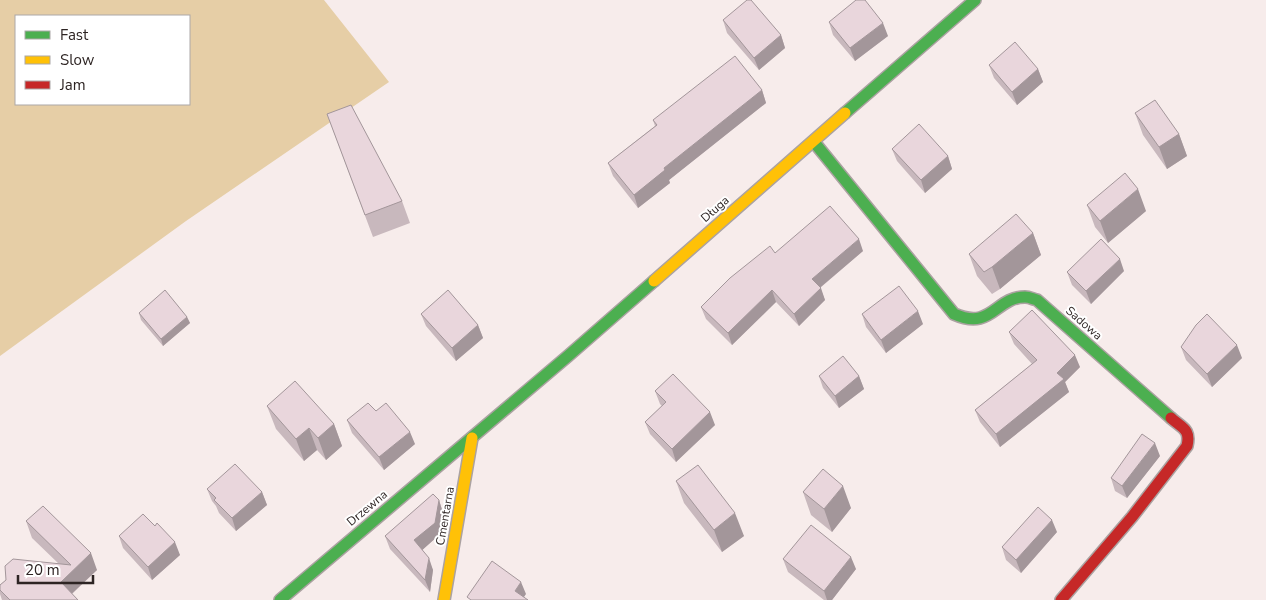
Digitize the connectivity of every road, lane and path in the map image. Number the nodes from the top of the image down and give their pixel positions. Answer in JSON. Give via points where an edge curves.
{"nodes":[{"id":1,"x":975,"y":0,"type":"edge"},
{"id":2,"x":814,"y":142,"type":"junction"},
{"id":3,"x":472,"y":438,"type":"junction"},
{"id":4,"x":280,"y":600,"type":"edge"},
{"id":5,"x":444,"y":600,"type":"edge"},
{"id":6,"x":1061,"y":600,"type":"edge"}],
"edges":[{"from":1,"to":2,"type":"street","name":"Długa"},
{"from":2,"to":3,"type":"street","name":"Długa"},
{"from":2,"to":6,"type":"street","name":"Sadowa","via":[[954,314],[966,320],[980,320],[1020,296],[1037,300],[1187,432],[1187,446]]},
{"from":3,"to":4,"type":"street","name":"Drzewna"},
{"from":3,"to":5,"type":"street","name":"Cmentarna"}]}
